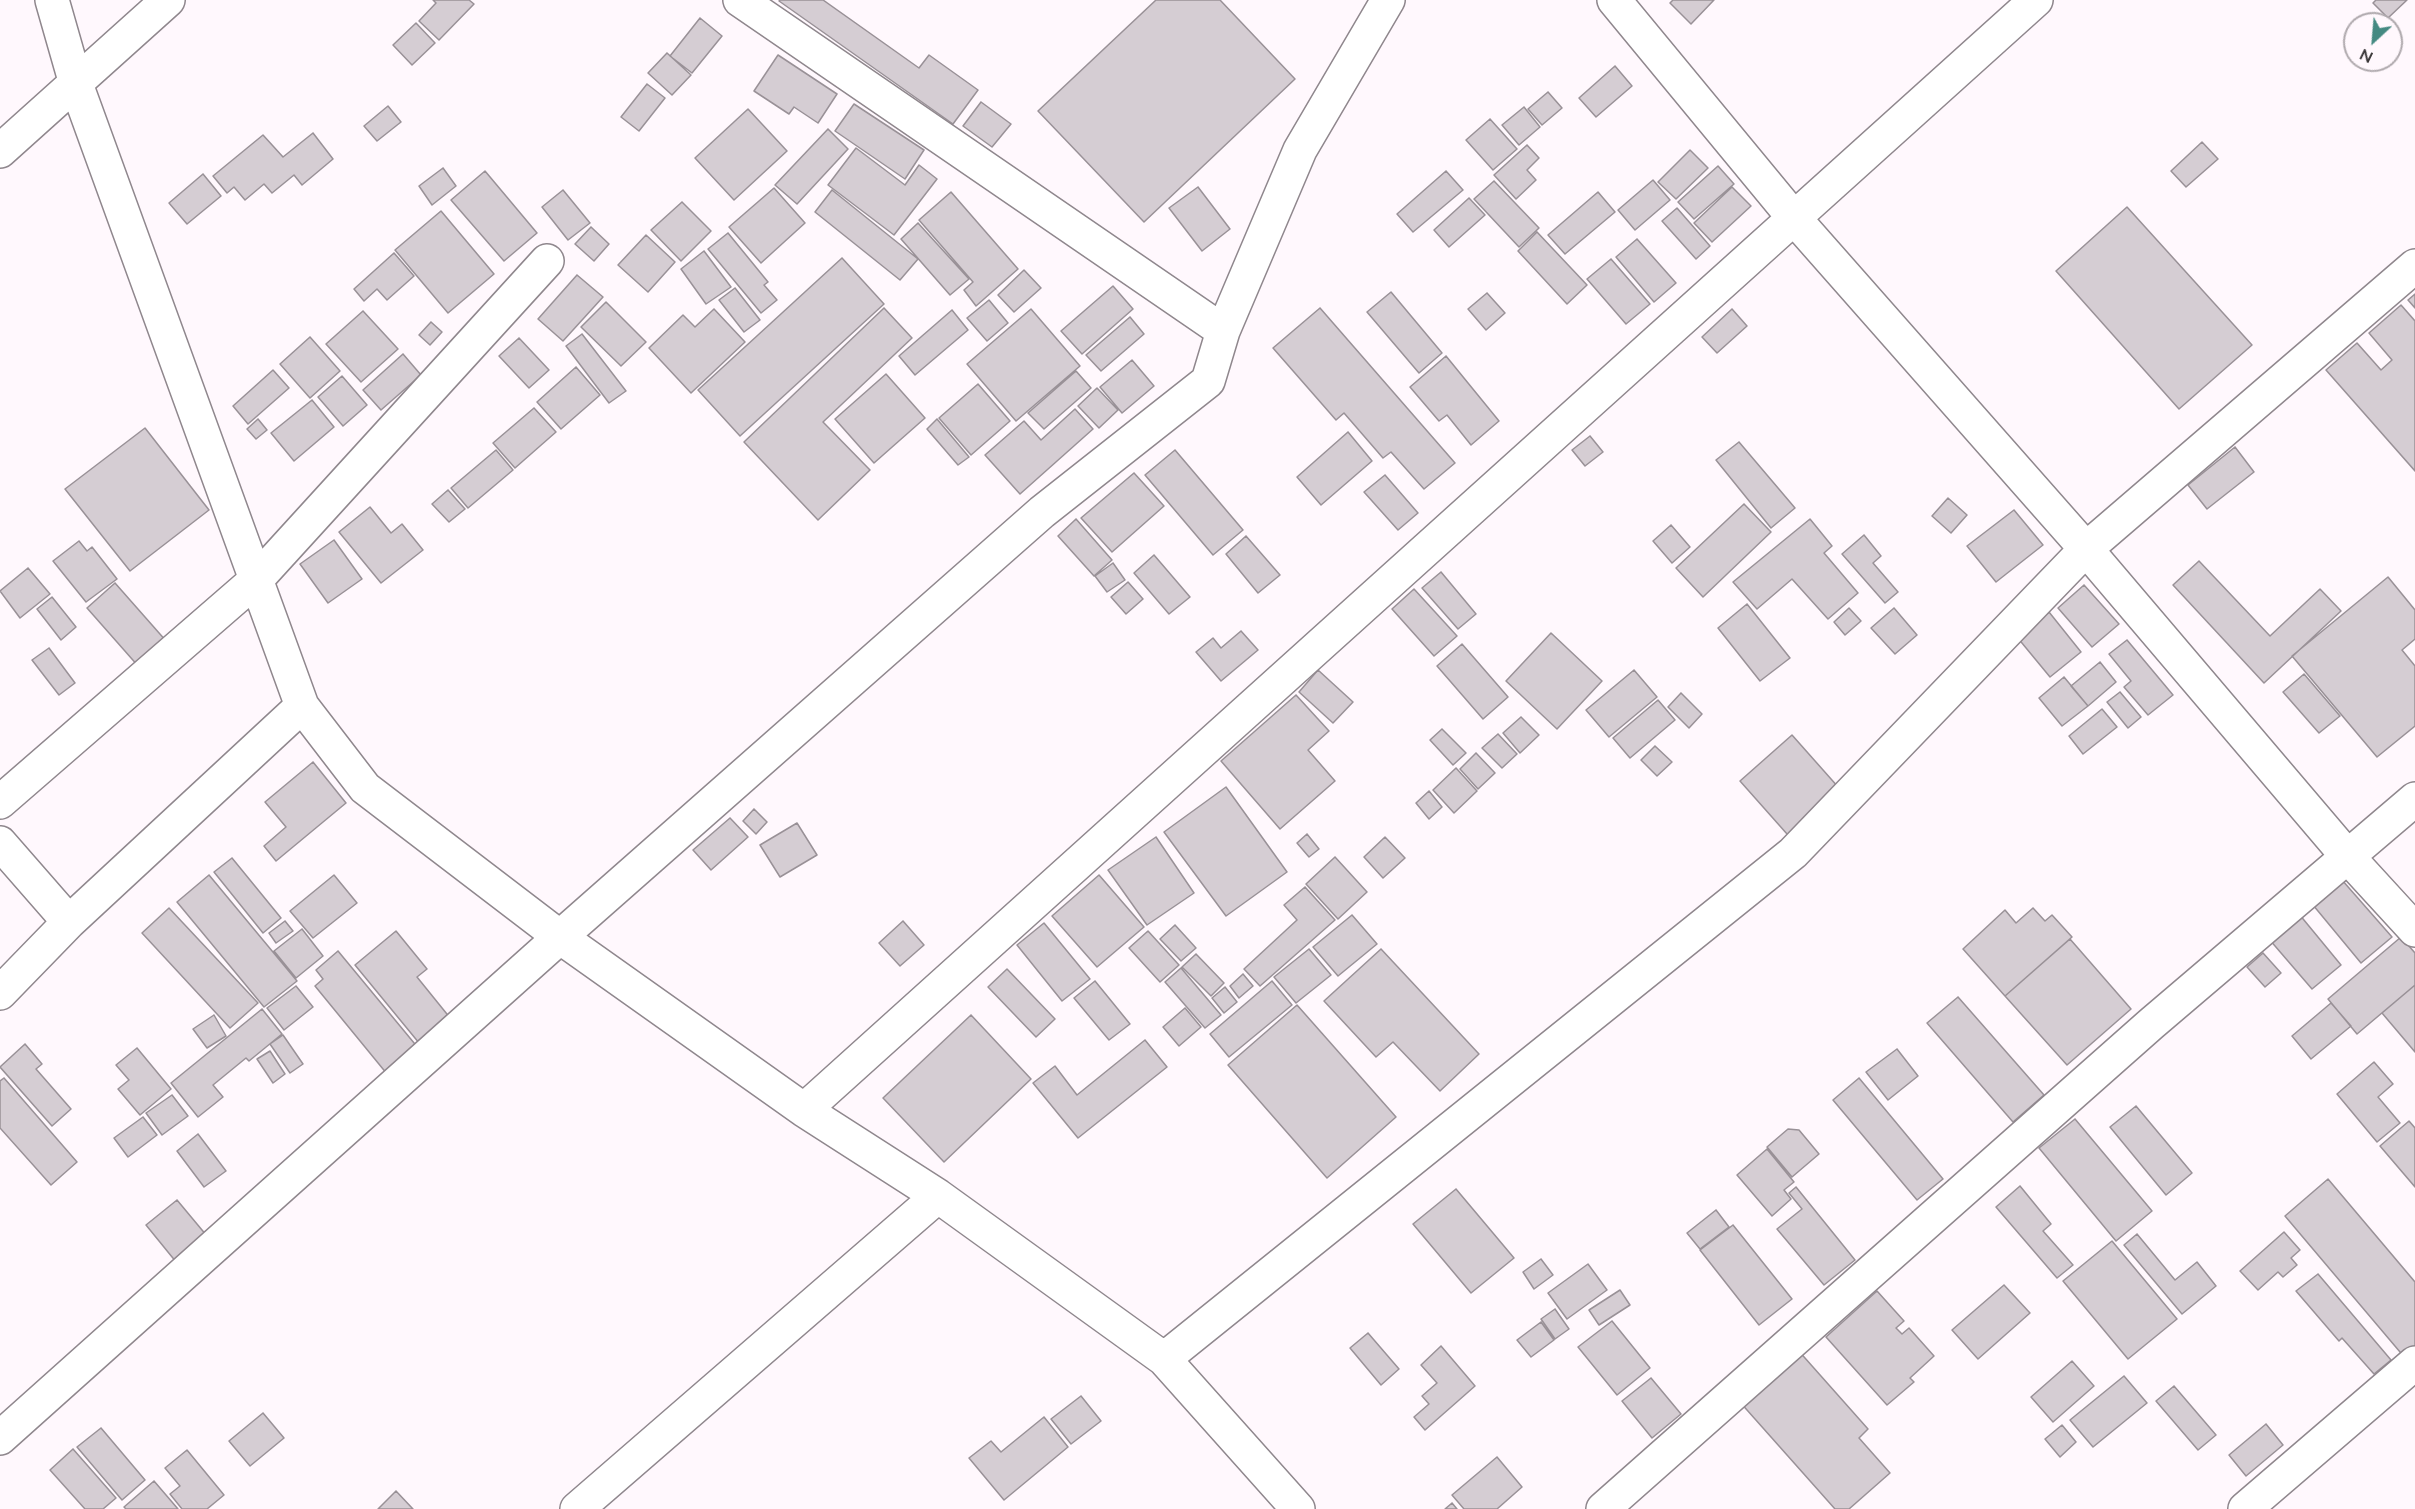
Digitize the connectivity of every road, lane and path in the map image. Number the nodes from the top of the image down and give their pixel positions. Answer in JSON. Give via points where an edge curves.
{"nodes":[{"id":1,"x":52,"y":0,"type":"edge"},
{"id":2,"x":168,"y":0,"type":"edge"},
{"id":3,"x":740,"y":0,"type":"edge"},
{"id":4,"x":1388,"y":0,"type":"edge"},
{"id":5,"x":1614,"y":0,"type":"edge"},
{"id":6,"x":2036,"y":0,"type":"edge"},
{"id":7,"x":76,"y":84,"type":"junction"},
{"id":8,"x":0,"y":152,"type":"edge"},
{"id":9,"x":1794,"y":218,"type":"junction"},
{"id":10,"x":547,"y":261,"type":"dead end"},
{"id":11,"x":2415,"y":266,"type":"edge"},
{"id":12,"x":1223,"y":331,"type":"junction"},
{"id":13,"x":2086,"y":549,"type":"junction"},
{"id":14,"x":257,"y":579,"type":"junction"},
{"id":15,"x":302,"y":706,"type":"junction"},
{"id":16,"x":2415,"y":799,"type":"edge"},
{"id":17,"x":0,"y":802,"type":"edge"},
{"id":18,"x":0,"y":843,"type":"edge"},
{"id":19,"x":2348,"y":857,"type":"junction"},
{"id":20,"x":69,"y":922,"type":"junction"},
{"id":21,"x":2415,"y":930,"type":"edge"},
{"id":22,"x":560,"y":937,"type":"junction"},
{"id":23,"x":0,"y":993,"type":"edge"},
{"id":24,"x":804,"y":1110,"type":"junction"},
{"id":25,"x":938,"y":1196,"type":"junction"},
{"id":26,"x":1164,"y":1359,"type":"junction"},
{"id":27,"x":2415,"y":1363,"type":"edge"},
{"id":28,"x":0,"y":1438,"type":"edge"},
{"id":29,"x":577,"y":1509,"type":"edge"},
{"id":30,"x":1298,"y":1509,"type":"edge"},
{"id":31,"x":1603,"y":1509,"type":"edge"},
{"id":32,"x":2246,"y":1509,"type":"edge"}],
"edges":[{"from":1,"to":7,"type":"street"},
{"from":2,"to":7,"type":"street"},
{"from":3,"to":12,"type":"street"},
{"from":4,"to":12,"type":"street","via":[[1300,150]]},
{"from":5,"to":9,"type":"street"},
{"from":6,"to":9,"type":"street"},
{"from":7,"to":8,"type":"street"},
{"from":7,"to":14,"type":"street"},
{"from":9,"to":13,"type":"street"},
{"from":9,"to":24,"type":"street"},
{"from":10,"to":14,"type":"street"},
{"from":11,"to":13,"type":"street"},
{"from":12,"to":22,"type":"street","via":[[1208,381],[1042,512]]},
{"from":13,"to":19,"type":"street"},
{"from":13,"to":26,"type":"street","via":[[1793,853]]},
{"from":14,"to":15,"type":"street"},
{"from":14,"to":17,"type":"street"},
{"from":15,"to":20,"type":"street"},
{"from":15,"to":22,"type":"street","via":[[365,788]]},
{"from":16,"to":19,"type":"street"},
{"from":18,"to":20,"type":"street"},
{"from":19,"to":21,"type":"street"},
{"from":19,"to":31,"type":"street","via":[[2151,1024]]},
{"from":20,"to":23,"type":"street"},
{"from":22,"to":24,"type":"street"},
{"from":22,"to":28,"type":"street"},
{"from":24,"to":25,"type":"street"},
{"from":25,"to":26,"type":"street"},
{"from":25,"to":29,"type":"street"},
{"from":26,"to":30,"type":"street"},
{"from":27,"to":32,"type":"street"}]}
